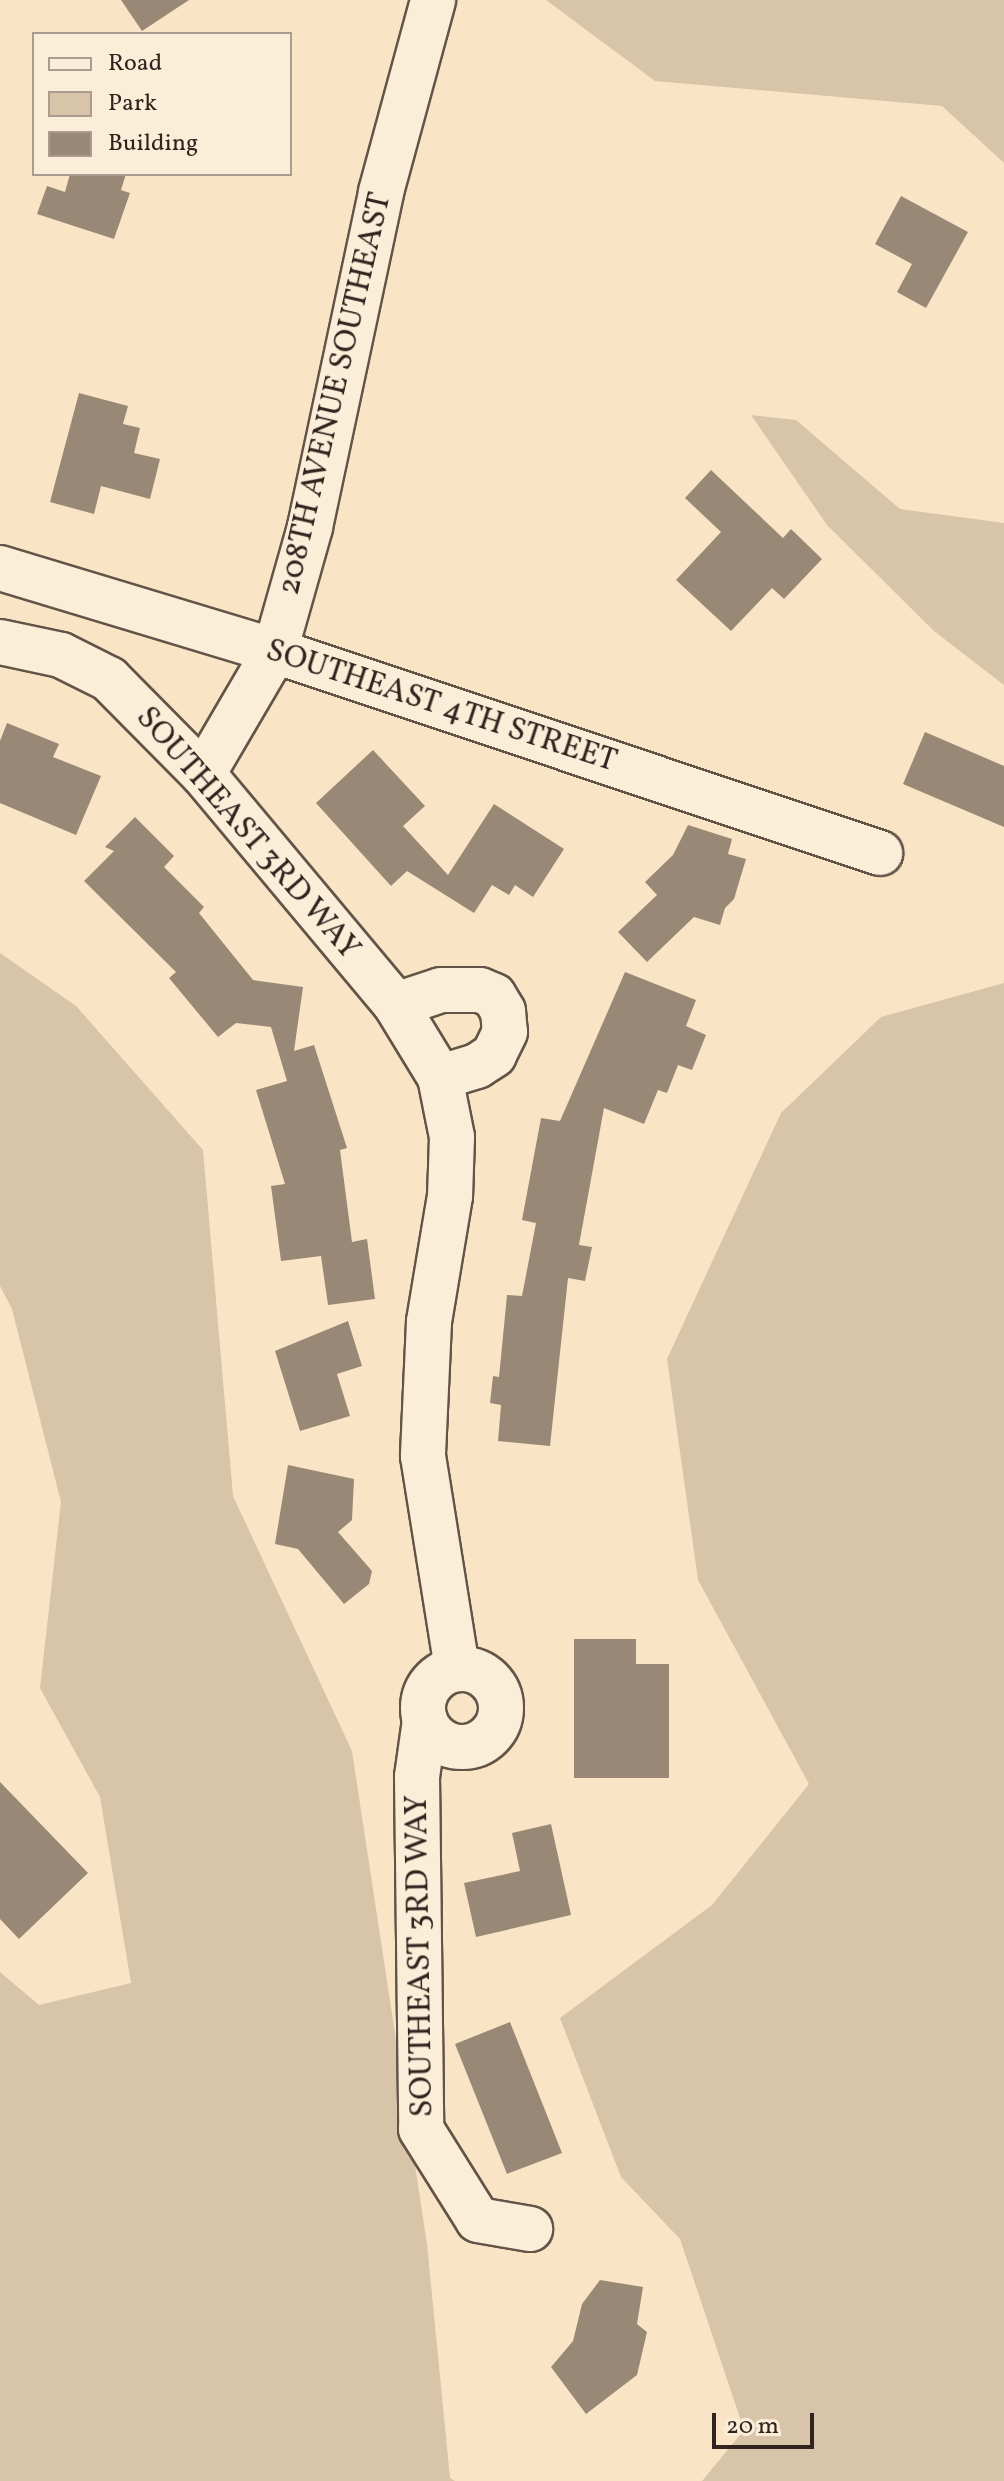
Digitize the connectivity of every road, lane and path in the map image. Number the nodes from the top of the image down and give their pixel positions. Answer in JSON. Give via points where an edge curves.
{"nodes":[{"id":1,"x":433,"y":0,"type":"edge"},
{"id":2,"x":0,"y":568,"type":"edge"},
{"id":3,"x":0,"y":642,"type":"edge"},
{"id":4,"x":275,"y":651,"type":"junction"},
{"id":5,"x":203,"y":774,"type":"junction"},
{"id":6,"x":880,"y":853,"type":"dead end"},
{"id":7,"x":396,"y":1005,"type":"junction"},
{"id":8,"x":440,"y":1077,"type":"junction"},
{"id":9,"x":457,"y":1669,"type":"junction"},
{"id":10,"x":425,"y":1720,"type":"junction"},
{"id":11,"x":530,"y":2229,"type":"dead end"}],
"edges":[{"from":1,"to":4,"type":"street","name":"208TH AVENUE SOUTHEAST","via":[[381,192],[310,527]]},
{"from":2,"to":4,"type":"street","name":"SOUTHEAST 4TH STREET"},
{"from":3,"to":5,"type":"street","name":"SOUTHEAST 3RD WAY","via":[[61,655],[109,679]]},
{"from":4,"to":5,"type":"street","name":"208TH AVENUE SOUTHEAST"},
{"from":4,"to":6,"type":"street","name":"SOUTHEAST 4TH STREET"},
{"from":5,"to":7,"type":"street","name":"SOUTHEAST 3RD WAY"},
{"from":7,"to":8,"type":"street","name":"SOUTHEAST 3RD WAY"},
{"from":7,"to":8,"type":"street","via":[[441,990],[480,990],[494,996],[503,1011],[505,1032],[494,1055]]},
{"from":8,"to":9,"type":"street","name":"SOUTHEAST 3RD WAY","via":[[452,1137],[450,1196],[429,1322],[423,1456]]},
{"from":9,"to":10,"type":"street","name":"SOUTHEAST 3RD WAY","via":[[444,1673],[426,1693]]},
{"from":9,"to":10,"type":"street","via":[[483,1674],[500,1695],[502,1709],[492,1734],[468,1747],[455,1746],[442,1741]]},
{"from":10,"to":11,"type":"street","name":"SOUTHEAST 3RD WAY","via":[[417,1777],[421,2129],[478,2220]]}]}
